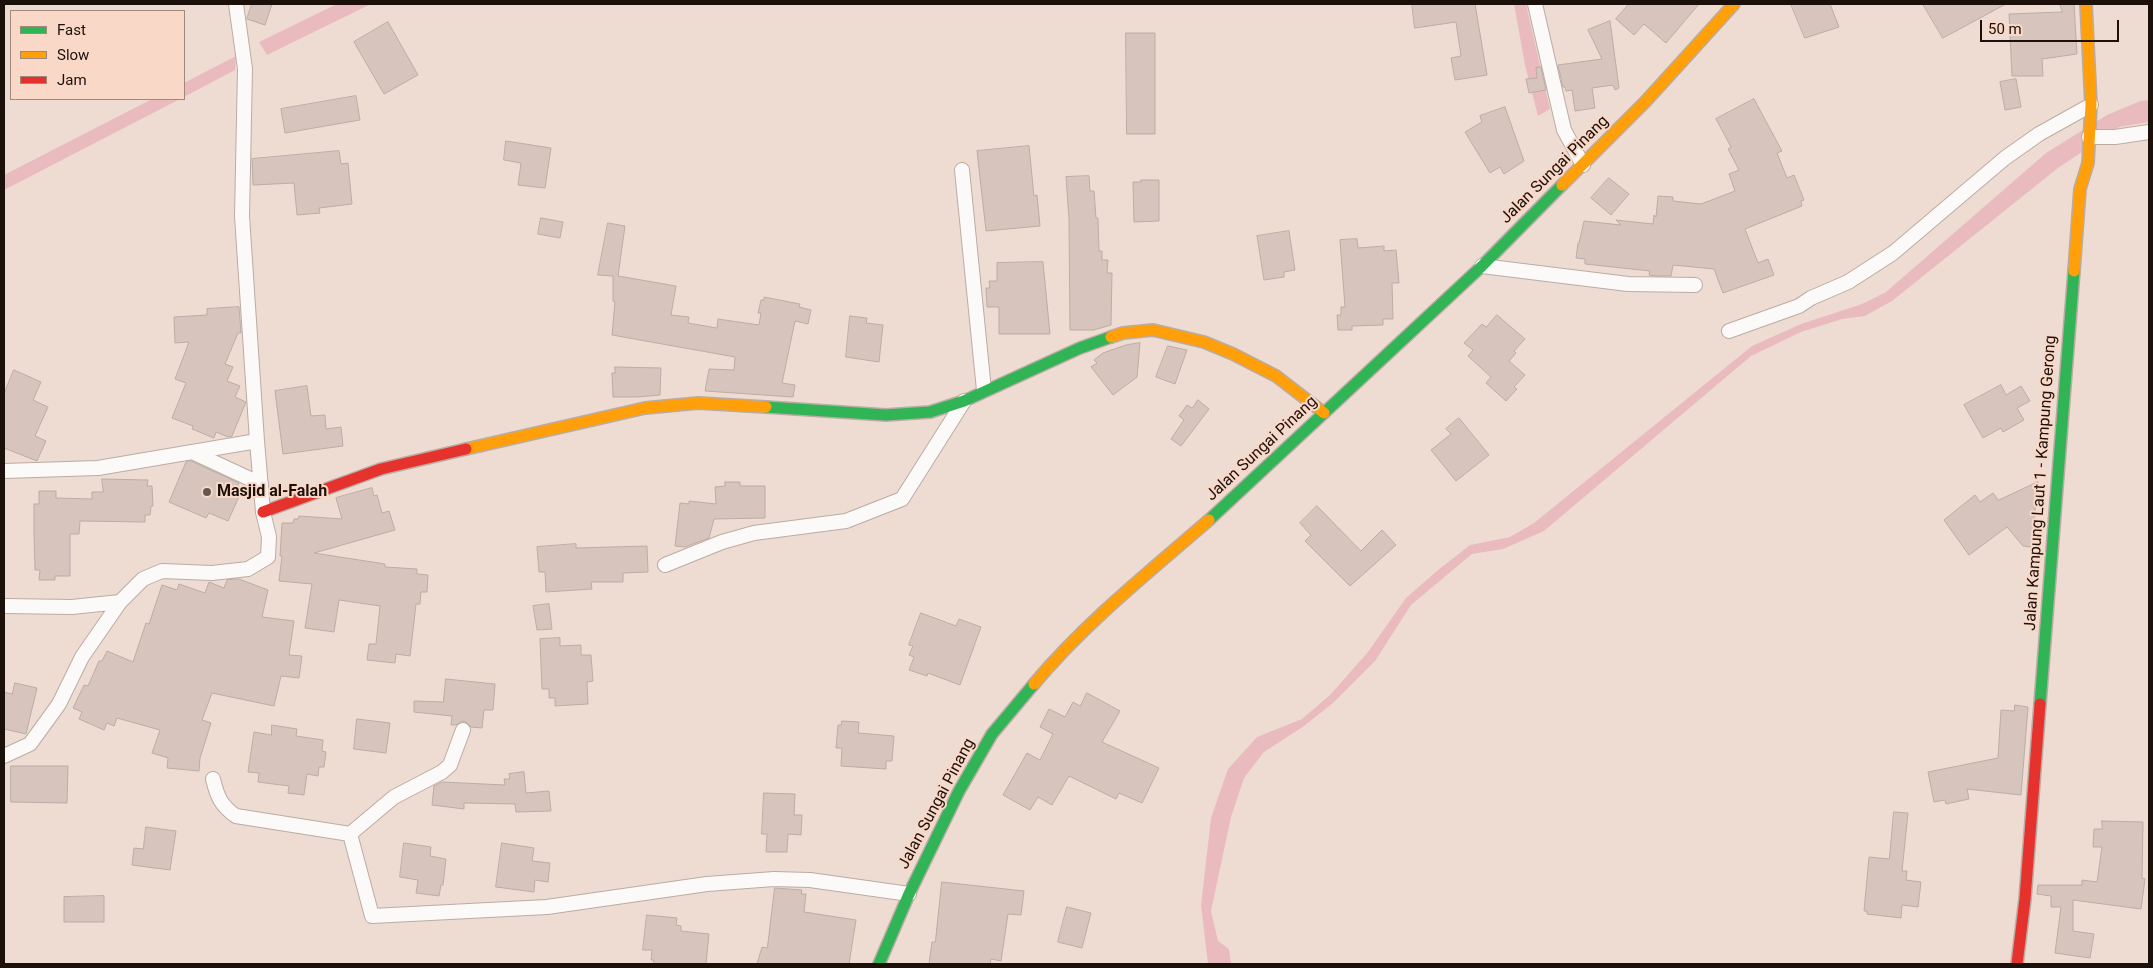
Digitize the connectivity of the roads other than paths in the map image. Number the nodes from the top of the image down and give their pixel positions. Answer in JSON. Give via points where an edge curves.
{"nodes":[{"id":1,"x":236,"y":4,"type":"edge"},
{"id":2,"x":1535,"y":4,"type":"edge"},
{"id":3,"x":1734,"y":4,"type":"edge"},
{"id":4,"x":2086,"y":4,"type":"edge"},
{"id":5,"x":2091,"y":109,"type":"junction"},
{"id":6,"x":2149,"y":132,"type":"edge"},
{"id":7,"x":2089,"y":135,"type":"junction"},
{"id":8,"x":1582,"y":165,"type":"junction"},
{"id":9,"x":962,"y":170,"type":"dead end"},
{"id":10,"x":1482,"y":266,"type":"junction"},
{"id":11,"x":1695,"y":285,"type":"dead end"},
{"id":12,"x":1729,"y":331,"type":"dead end"},
{"id":13,"x":984,"y":390,"type":"junction"},
{"id":14,"x":964,"y":401,"type":"junction"},
{"id":15,"x":1324,"y":413,"type":"junction"},
{"id":16,"x":257,"y":441,"type":"junction"},
{"id":17,"x":192,"y":452,"type":"junction"},
{"id":18,"x":4,"y":471,"type":"edge"},
{"id":19,"x":261,"y":484,"type":"junction"},
{"id":20,"x":263,"y":512,"type":"junction"},
{"id":21,"x":665,"y":565,"type":"dead end"},
{"id":22,"x":120,"y":602,"type":"junction"},
{"id":23,"x":4,"y":606,"type":"edge"},
{"id":24,"x":464,"y":730,"type":"dead end"},
{"id":25,"x":4,"y":756,"type":"edge"},
{"id":26,"x":213,"y":779,"type":"dead end"},
{"id":27,"x":350,"y":834,"type":"junction"},
{"id":28,"x":909,"y":894,"type":"junction"},
{"id":29,"x":879,"y":964,"type":"edge"},
{"id":30,"x":2017,"y":964,"type":"edge"}],
"edges":[{"from":1,"to":16,"type":"street","via":[[245,69],[242,216]]},
{"from":2,"to":8,"type":"street","via":[[1564,130]]},
{"from":3,"to":8,"type":"street","name":"Jalan Sungai Pinang","via":[[1646,101]]},
{"from":4,"to":5,"type":"street","name":"Jalan Kampung Laut 1 - Kampung Gerong"},
{"from":5,"to":7,"type":"street","name":"Jalan Kampung Laut 1 - Kampung Gerong"},
{"from":5,"to":12,"type":"street","via":[[2039,134],[2005,158],[1893,252],[1848,282],[1799,306]]},
{"from":6,"to":7,"type":"street","via":[[2115,137]]},
{"from":7,"to":30,"type":"street","name":"Jalan Kampung Laut 1 - Kampung Gerong","via":[[2088,163],[2080,189]]},
{"from":8,"to":10,"type":"street","name":"Jalan Sungai Pinang"},
{"from":9,"to":13,"type":"street"},
{"from":10,"to":11,"type":"street","via":[[1628,284]]},
{"from":10,"to":15,"type":"street","name":"Jalan Sungai Pinang"},
{"from":13,"to":14,"type":"street"},
{"from":13,"to":15,"type":"street","via":[[1080,348],[1123,334],[1153,330],[1204,342],[1233,354],[1276,376]]},
{"from":14,"to":20,"type":"street","via":[[930,412],[902,415],[698,404],[645,408],[381,469]]},
{"from":14,"to":21,"type":"street","via":[[902,499],[846,521],[754,533]]},
{"from":15,"to":28,"type":"street","name":"Jalan Sungai Pinang","via":[[1052,662],[992,734],[959,791]]},
{"from":16,"to":17,"type":"street"},
{"from":16,"to":19,"type":"street"},
{"from":17,"to":18,"type":"street","via":[[98,468]]},
{"from":17,"to":19,"type":"street"},
{"from":19,"to":20,"type":"street"},
{"from":20,"to":22,"type":"street","via":[[269,537],[268,557],[248,569],[212,573],[162,571],[143,579]]},
{"from":22,"to":23,"type":"street","via":[[72,607]]},
{"from":22,"to":25,"type":"street","via":[[82,658],[59,704],[30,744]]},
{"from":24,"to":27,"type":"street","via":[[450,765],[394,798]]},
{"from":26,"to":27,"type":"street","via":[[218,798],[236,816]]},
{"from":27,"to":28,"type":"street","via":[[372,916],[547,907],[706,884],[774,879],[810,880]]},
{"from":28,"to":29,"type":"street","name":"Jalan Sungai Pinang"}]}
